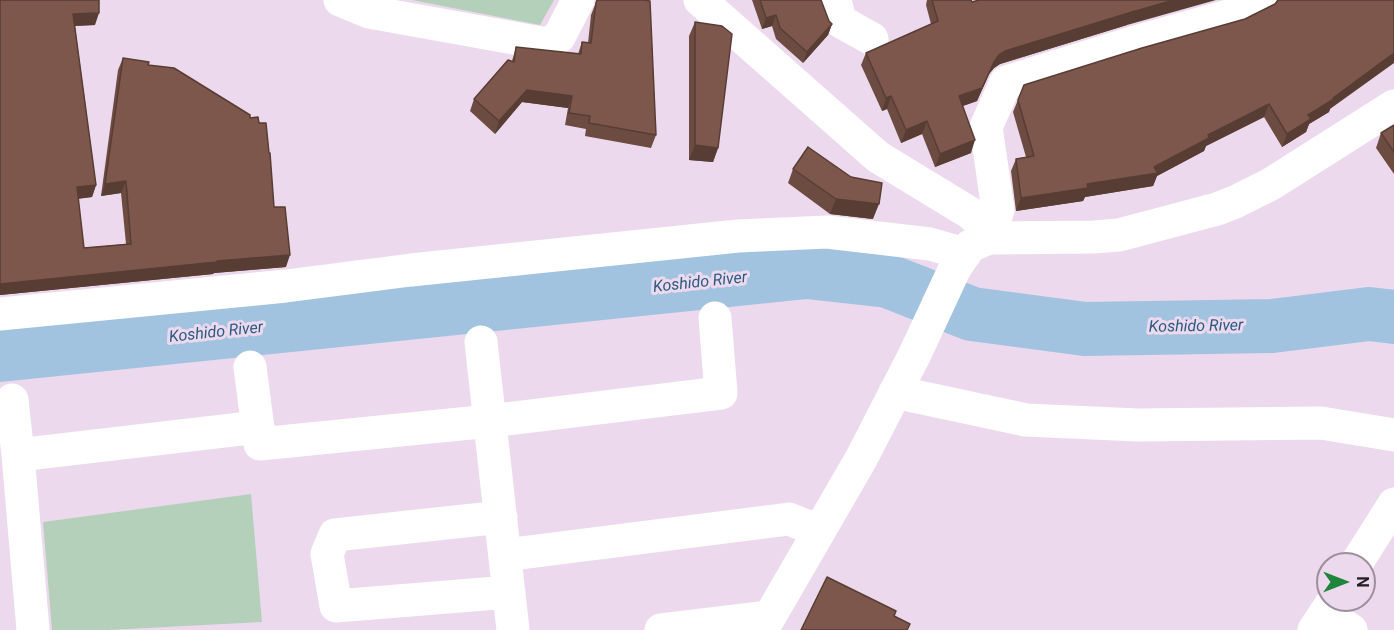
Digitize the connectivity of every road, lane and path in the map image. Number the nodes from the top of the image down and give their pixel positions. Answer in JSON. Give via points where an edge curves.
{"nodes":[{"id":1,"x":340,"y":0,"type":"edge"},
{"id":2,"x":578,"y":0,"type":"edge"},
{"id":3,"x":700,"y":0,"type":"edge"},
{"id":4,"x":835,"y":0,"type":"edge"},
{"id":5,"x":1261,"y":0,"type":"edge"},
{"id":6,"x":872,"y":39,"type":"dead end"},
{"id":7,"x":1394,"y":106,"type":"edge"},
{"id":8,"x":970,"y":253,"type":"junction"},
{"id":9,"x":0,"y":314,"type":"edge"},
{"id":10,"x":715,"y":318,"type":"dead end"},
{"id":11,"x":482,"y":342,"type":"dead end"},
{"id":12,"x":250,"y":367,"type":"dead end"},
{"id":13,"x":895,"y":392,"type":"junction"},
{"id":14,"x":12,"y":400,"type":"dead end"},
{"id":15,"x":490,"y":421,"type":"junction"},
{"id":16,"x":258,"y":427,"type":"junction"},
{"id":17,"x":1394,"y":435,"type":"edge"},
{"id":18,"x":18,"y":455,"type":"junction"},
{"id":19,"x":1394,"y":504,"type":"edge"},
{"id":20,"x":501,"y":517,"type":"junction"},
{"id":21,"x":12,"y":518,"type":"edge"},
{"id":22,"x":819,"y":531,"type":"junction"},
{"id":23,"x":1364,"y":552,"type":"edge"},
{"id":24,"x":505,"y":555,"type":"junction"},
{"id":25,"x":509,"y":592,"type":"junction"},
{"id":26,"x":766,"y":624,"type":"edge"},
{"id":27,"x":33,"y":630,"type":"edge"},
{"id":28,"x":513,"y":630,"type":"edge"},
{"id":29,"x":662,"y":630,"type":"edge"}],
"edges":[{"from":1,"to":2,"type":"street","via":[[369,12],[547,44],[559,37]]},
{"from":3,"to":8,"type":"street","via":[[878,157],[985,226]]},
{"from":4,"to":6,"type":"street","via":[[840,21]]},
{"from":5,"to":8,"type":"street","via":[[1235,14],[1006,82],[986,127],[998,210]]},
{"from":7,"to":8,"type":"street","via":[[1271,184],[1217,209],[1119,235]]},
{"from":8,"to":9,"type":"street","via":[[930,244],[827,232],[738,236]]},
{"from":8,"to":13,"type":"street"},
{"from":10,"to":15,"type":"street","via":[[721,393]]},
{"from":11,"to":15,"type":"street"},
{"from":12,"to":16,"type":"street"},
{"from":13,"to":17,"type":"street","via":[[1026,420],[1321,423]]},
{"from":13,"to":22,"type":"street"},
{"from":14,"to":18,"type":"street"},
{"from":15,"to":16,"type":"street","via":[[260,444]]},
{"from":15,"to":20,"type":"street"},
{"from":16,"to":18,"type":"street"},
{"from":18,"to":21,"type":"street"},
{"from":19,"to":23,"type":"street"},
{"from":20,"to":24,"type":"street"},
{"from":20,"to":25,"type":"street","via":[[335,535],[327,554],[336,606]]},
{"from":21,"to":27,"type":"street"},
{"from":22,"to":24,"type":"street","via":[[789,519]]},
{"from":22,"to":26,"type":"street"},
{"from":24,"to":25,"type":"street"},
{"from":25,"to":28,"type":"street"},
{"from":26,"to":29,"type":"street"}]}
